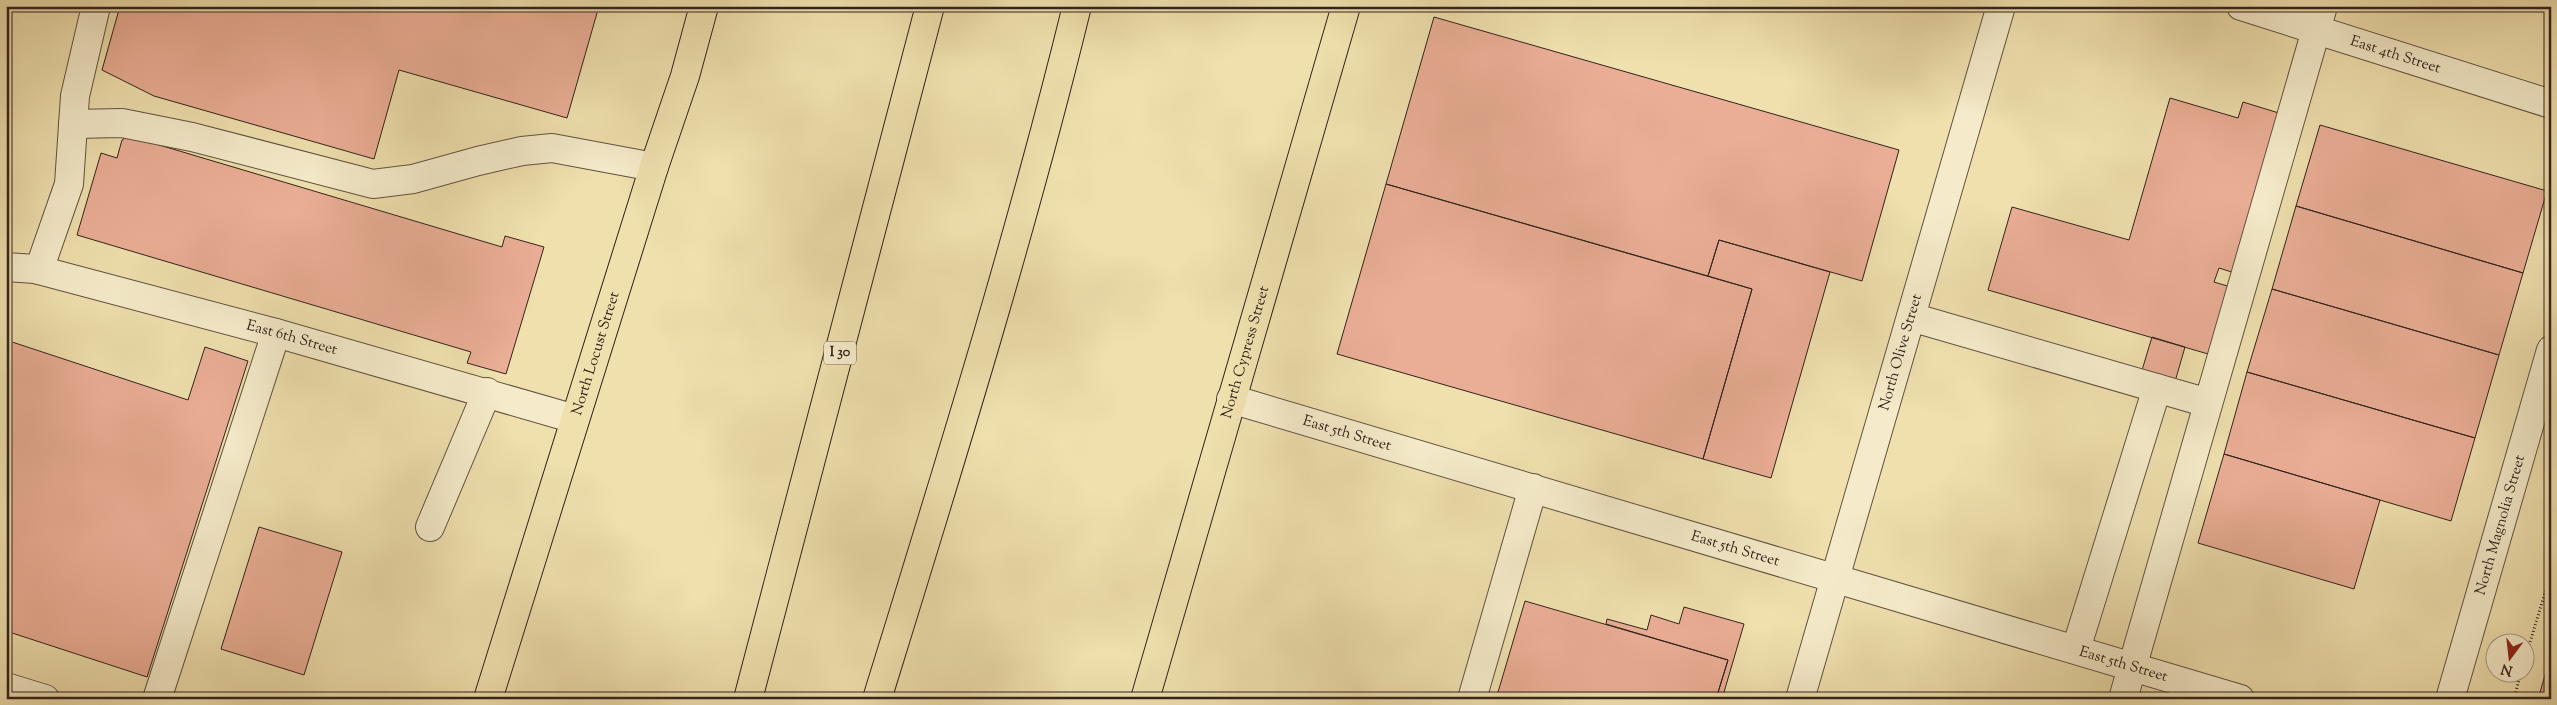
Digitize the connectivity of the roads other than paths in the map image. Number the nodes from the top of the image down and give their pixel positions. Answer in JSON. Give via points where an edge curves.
{"nodes":[{"id":1,"x":96,"y":6,"type":"edge"},
{"id":2,"x":704,"y":6,"type":"edge"},
{"id":3,"x":930,"y":6,"type":"edge"},
{"id":4,"x":1077,"y":6,"type":"edge"},
{"id":5,"x":1346,"y":6,"type":"edge"},
{"id":6,"x":2001,"y":6,"type":"edge"},
{"id":7,"x":2241,"y":6,"type":"edge"},
{"id":8,"x":2319,"y":18,"type":"edge"},
{"id":9,"x":2551,"y":104,"type":"edge"},
{"id":10,"x":73,"y":124,"type":"junction"},
{"id":11,"x":654,"y":167,"type":"junction"},
{"id":12,"x":6,"y":267,"type":"edge"},
{"id":13,"x":39,"y":270,"type":"junction"},
{"id":14,"x":1911,"y":318,"type":"junction"},
{"id":15,"x":276,"y":333,"type":"junction"},
{"id":16,"x":2551,"y":350,"type":"edge"},
{"id":17,"x":2157,"y":388,"type":"junction"},
{"id":18,"x":487,"y":392,"type":"junction"},
{"id":19,"x":1231,"y":399,"type":"junction"},
{"id":20,"x":2208,"y":403,"type":"junction"},
{"id":21,"x":575,"y":419,"type":"junction"},
{"id":22,"x":1533,"y":488,"type":"junction"},
{"id":23,"x":430,"y":527,"type":"dead end"},
{"id":24,"x":1835,"y":578,"type":"junction"},
{"id":25,"x":2076,"y":649,"type":"junction"},
{"id":26,"x":2133,"y":665,"type":"junction"},
{"id":27,"x":6,"y":687,"type":"edge"},
{"id":28,"x":45,"y":699,"type":"edge"},
{"id":29,"x":157,"y":699,"type":"edge"},
{"id":30,"x":488,"y":699,"type":"edge"},
{"id":31,"x":748,"y":699,"type":"edge"},
{"id":32,"x":877,"y":699,"type":"edge"},
{"id":33,"x":1145,"y":699,"type":"edge"},
{"id":34,"x":1472,"y":699,"type":"edge"},
{"id":35,"x":1800,"y":699,"type":"edge"},
{"id":36,"x":2123,"y":699,"type":"edge"},
{"id":37,"x":2240,"y":699,"type":"edge"},
{"id":38,"x":2450,"y":699,"type":"edge"}],
"edges":[{"from":1,"to":10,"type":"street","via":[[75,96]]},
{"from":2,"to":11,"type":"main road","name":"North Locust Street","via":[[685,76]]},
{"from":3,"to":31,"type":"main road","number":"I 30"},
{"from":4,"to":32,"type":"main road","via":[[1046,131]]},
{"from":5,"to":19,"type":"main road","name":"North Cypress Street"},
{"from":6,"to":14,"type":"street","name":"North Olive Street"},
{"from":7,"to":8,"type":"street","name":"East 4th Street"},
{"from":8,"to":9,"type":"street","name":"East 4th Street"},
{"from":8,"to":20,"type":"street"},
{"from":10,"to":11,"type":"street","via":[[122,123],[192,137],[373,184],[413,180],[505,155],[552,148]]},
{"from":10,"to":13,"type":"street","via":[[70,184]]},
{"from":11,"to":21,"type":"main road","name":"North Locust Street"},
{"from":12,"to":13,"type":"street","name":"East 6th Street"},
{"from":13,"to":15,"type":"street","name":"East 6th Street"},
{"from":14,"to":17,"type":"street"},
{"from":14,"to":24,"type":"street","name":"North Olive Street"},
{"from":15,"to":18,"type":"street","name":"East 6th Street"},
{"from":15,"to":29,"type":"street"},
{"from":16,"to":38,"type":"street","name":"North Magnolia Street"},
{"from":17,"to":20,"type":"street"},
{"from":17,"to":25,"type":"street"},
{"from":18,"to":21,"type":"street","name":"East 6th Street"},
{"from":18,"to":23,"type":"street"},
{"from":19,"to":22,"type":"street","name":"East 5th Street"},
{"from":19,"to":33,"type":"main road","name":"North Cypress Street"},
{"from":20,"to":26,"type":"street"},
{"from":21,"to":30,"type":"main road","name":"North Locust Street"},
{"from":22,"to":24,"type":"street","name":"East 5th Street"},
{"from":22,"to":34,"type":"street"},
{"from":24,"to":25,"type":"street","name":"East 5th Street"},
{"from":24,"to":35,"type":"street","name":"North Olive Street"},
{"from":25,"to":26,"type":"street","name":"East 5th Street"},
{"from":26,"to":36,"type":"street"},
{"from":26,"to":37,"type":"street","name":"East 5th Street"},
{"from":27,"to":28,"type":"street"}]}
